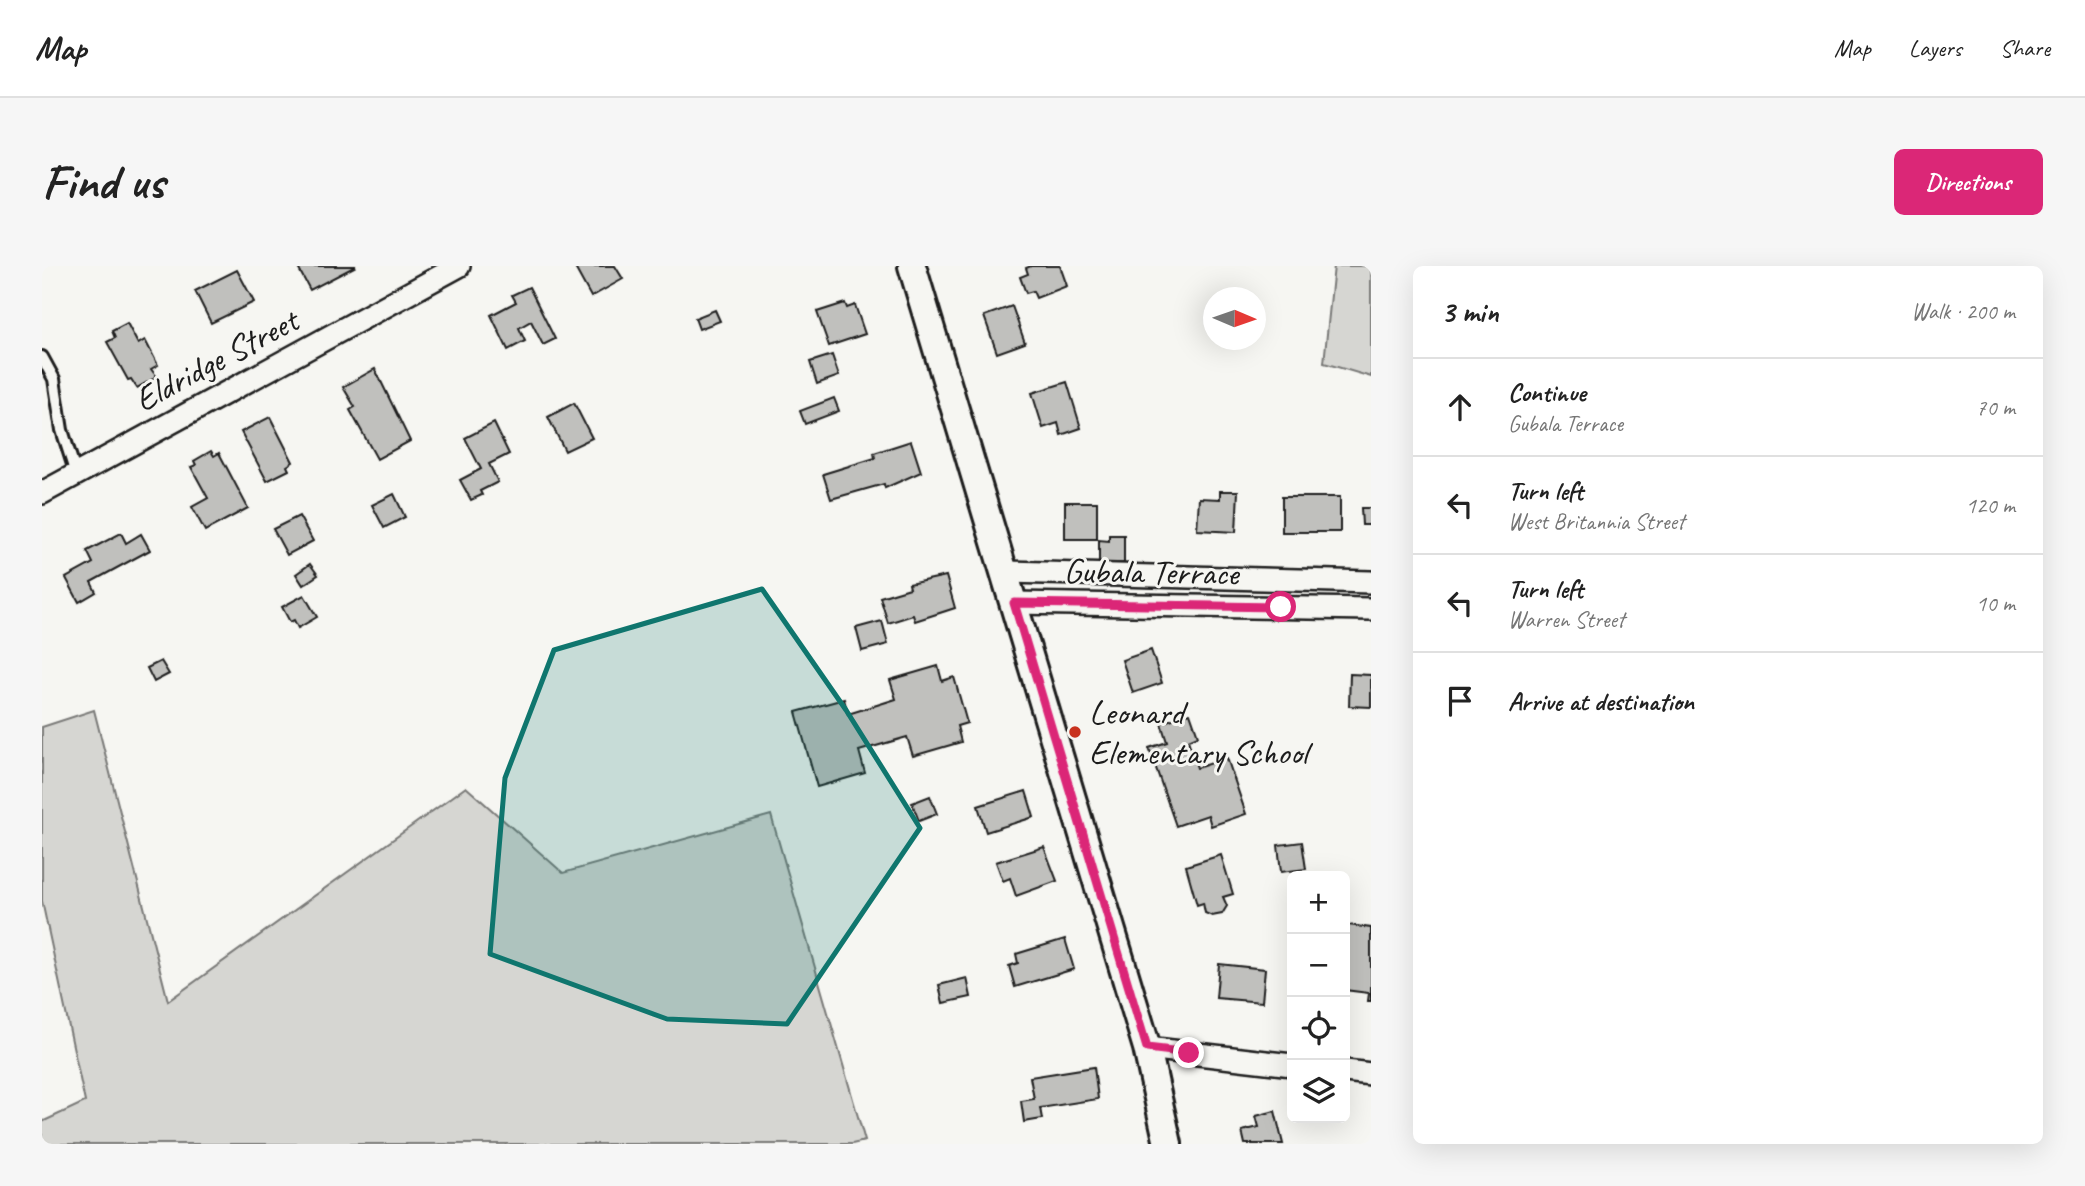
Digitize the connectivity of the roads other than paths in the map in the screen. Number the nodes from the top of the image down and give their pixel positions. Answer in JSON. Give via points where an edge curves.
{"nodes":[{"id":1,"x":459,"y":266,"type":"edge"},
{"id":2,"x":912,"y":266,"type":"edge"},
{"id":3,"x":42,"y":357,"type":"edge"},
{"id":4,"x":76,"y":474,"type":"junction"},
{"id":5,"x":42,"y":493,"type":"edge"},
{"id":6,"x":1005,"y":572,"type":"junction"},
{"id":7,"x":1371,"y":582,"type":"edge"},
{"id":8,"x":1014,"y":603,"type":"junction"},
{"id":9,"x":1371,"y":609,"type":"edge"},
{"id":10,"x":1147,"y":1048,"type":"junction"},
{"id":11,"x":1287,"y":1064,"type":"edge"},
{"id":12,"x":1350,"y":1072,"type":"edge"},
{"id":13,"x":1371,"y":1074,"type":"edge"},
{"id":14,"x":1168,"y":1144,"type":"edge"}],
"edges":[{"from":1,"to":4,"type":"street","name":"Eldridge Street"},
{"from":2,"to":6,"type":"street"},
{"from":3,"to":4,"type":"lane","via":[[54,379],[62,430]]},
{"from":4,"to":5,"type":"street","name":"Eldridge Street"},
{"from":6,"to":7,"type":"street","name":"Gubala Terrace"},
{"from":6,"to":8,"type":"street"},
{"from":8,"to":9,"type":"street","name":"Gubala Terrace"},
{"from":8,"to":10,"type":"street"},
{"from":10,"to":11,"type":"street"},
{"from":10,"to":14,"type":"street"},
{"from":12,"to":13,"type":"street"}]}
